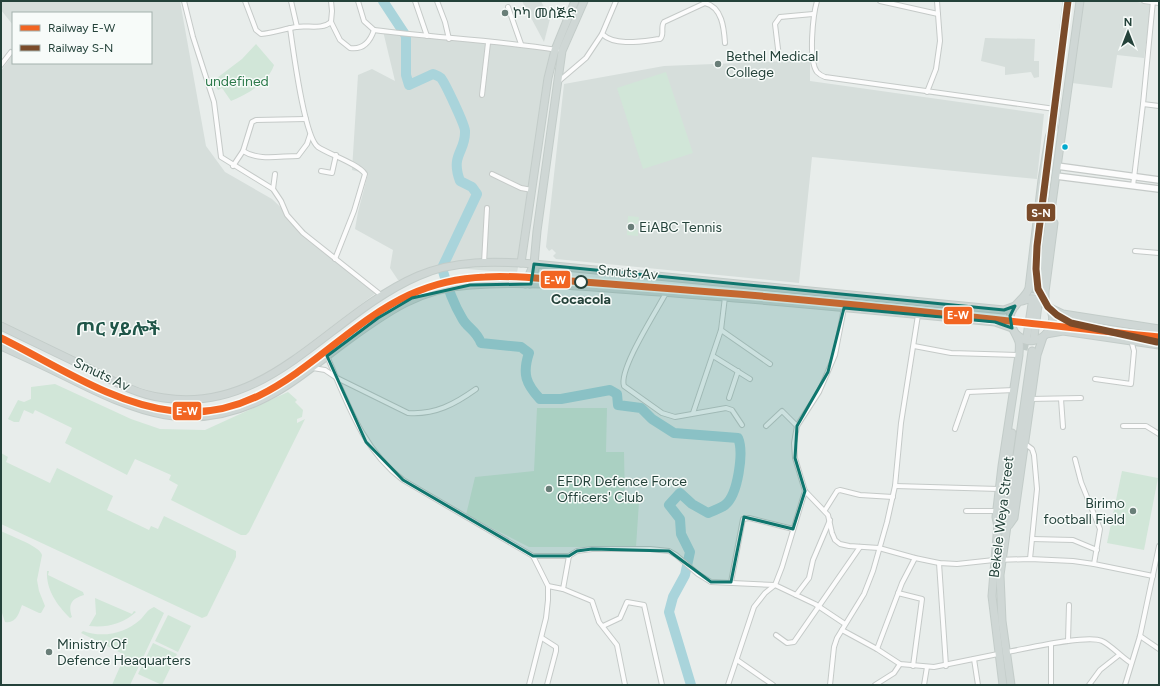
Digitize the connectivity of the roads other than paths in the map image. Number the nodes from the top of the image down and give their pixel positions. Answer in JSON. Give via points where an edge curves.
{"nodes":[{"id":1,"x":184,"y":1,"type":"edge"},
{"id":2,"x":245,"y":1,"type":"edge"},
{"id":3,"x":291,"y":1,"type":"edge"},
{"id":4,"x":331,"y":1,"type":"edge"},
{"id":5,"x":358,"y":1,"type":"edge"},
{"id":6,"x":415,"y":1,"type":"edge"},
{"id":7,"x":437,"y":1,"type":"edge"},
{"id":8,"x":575,"y":1,"type":"edge"},
{"id":9,"x":584,"y":1,"type":"edge"},
{"id":10,"x":616,"y":1,"type":"edge"},
{"id":11,"x":817,"y":1,"type":"edge"},
{"id":12,"x":880,"y":1,"type":"edge"},
{"id":13,"x":937,"y":1,"type":"edge"},
{"id":14,"x":1067,"y":1,"type":"edge"},
{"id":15,"x":1080,"y":1,"type":"edge"},
{"id":16,"x":1144,"y":1,"type":"edge"},
{"id":17,"x":704,"y":2,"type":"edge"},
{"id":18,"x":1153,"y":2,"type":"edge"},
{"id":19,"x":1159,"y":3,"type":"edge"},
{"id":20,"x":508,"y":7,"type":"dead end"},
{"id":21,"x":813,"y":14,"type":"junction"},
{"id":22,"x":938,"y":14,"type":"junction"},
{"id":23,"x":331,"y":22,"type":"junction"},
{"id":24,"x":297,"y":27,"type":"junction"},
{"id":25,"x":290,"y":28,"type":"junction"},
{"id":26,"x":374,"y":30,"type":"junction"},
{"id":27,"x":602,"y":34,"type":"junction"},
{"id":28,"x":427,"y":36,"type":"junction"},
{"id":29,"x":448,"y":39,"type":"junction"},
{"id":30,"x":725,"y":42,"type":"dead end"},
{"id":31,"x":488,"y":43,"type":"junction"},
{"id":32,"x":521,"y":44,"type":"junction"},
{"id":33,"x":558,"y":50,"type":"junction"},
{"id":34,"x":11,"y":52,"type":"dead end"},
{"id":35,"x":779,"y":57,"type":"dead end"},
{"id":36,"x":1,"y":65,"type":"edge"},
{"id":37,"x":557,"y":82,"type":"junction"},
{"id":38,"x":927,"y":92,"type":"junction"},
{"id":39,"x":482,"y":95,"type":"dead end"},
{"id":40,"x":1143,"y":104,"type":"junction"},
{"id":41,"x":1159,"y":106,"type":"edge"},
{"id":42,"x":1055,"y":109,"type":"junction"},
{"id":43,"x":306,"y":118,"type":"junction"},
{"id":44,"x":1053,"y":125,"type":"junction"},
{"id":45,"x":310,"y":134,"type":"junction"},
{"id":46,"x":243,"y":151,"type":"junction"},
{"id":47,"x":336,"y":155,"type":"junction"},
{"id":48,"x":233,"y":166,"type":"junction"},
{"id":49,"x":1057,"y":166,"type":"junction"},
{"id":50,"x":321,"y":170,"type":"dead end"},
{"id":51,"x":276,"y":174,"type":"dead end"},
{"id":52,"x":492,"y":174,"type":"dead end"},
{"id":53,"x":1134,"y":176,"type":"junction"},
{"id":54,"x":1055,"y":179,"type":"junction"},
{"id":55,"x":1159,"y":180,"type":"edge"},
{"id":56,"x":1133,"y":186,"type":"junction"},
{"id":57,"x":273,"y":189,"type":"junction"},
{"id":58,"x":1159,"y":189,"type":"edge"},
{"id":59,"x":533,"y":190,"type":"junction"},
{"id":60,"x":487,"y":208,"type":"dead end"},
{"id":61,"x":1135,"y":251,"type":"dead end"},
{"id":62,"x":1159,"y":253,"type":"edge"},
{"id":63,"x":335,"y":259,"type":"junction"},
{"id":64,"x":484,"y":262,"type":"junction"},
{"id":65,"x":521,"y":263,"type":"junction"},
{"id":66,"x":534,"y":264,"type":"junction"},
{"id":67,"x":530,"y":284,"type":"junction"},
{"id":68,"x":666,"y":293,"type":"junction"},
{"id":69,"x":381,"y":295,"type":"junction"},
{"id":70,"x":725,"y":297,"type":"junction"},
{"id":71,"x":1017,"y":304,"type":"junction"},
{"id":72,"x":1041,"y":305,"type":"junction"},
{"id":73,"x":844,"y":308,"type":"junction"},
{"id":74,"x":918,"y":315,"type":"junction"},
{"id":75,"x":1,"y":326,"type":"edge"},
{"id":76,"x":1159,"y":329,"type":"edge"},
{"id":77,"x":721,"y":330,"type":"junction"},
{"id":78,"x":1013,"y":330,"type":"junction"},
{"id":79,"x":1030,"y":336,"type":"tunnel mouth"},
{"id":80,"x":1045,"y":336,"type":"junction"},
{"id":81,"x":1130,"y":340,"type":"junction"},
{"id":82,"x":1159,"y":345,"type":"edge"},
{"id":83,"x":1,"y":346,"type":"edge"},
{"id":84,"x":914,"y":346,"type":"junction"},
{"id":85,"x":1025,"y":352,"type":"junction"},
{"id":86,"x":327,"y":356,"type":"junction"},
{"id":87,"x":713,"y":356,"type":"junction"},
{"id":88,"x":770,"y":364,"type":"dead end"},
{"id":89,"x":312,"y":368,"type":"junction"},
{"id":90,"x":738,"y":371,"type":"junction"},
{"id":91,"x":337,"y":378,"type":"junction"},
{"id":92,"x":750,"y":379,"type":"dead end"},
{"id":93,"x":1095,"y":379,"type":"dead end"},
{"id":94,"x":476,"y":389,"type":"dead end"},
{"id":95,"x":1014,"y":390,"type":"junction"},
{"id":96,"x":729,"y":398,"type":"dead end"},
{"id":97,"x":1081,"y":398,"type":"dead end"},
{"id":98,"x":1030,"y":399,"type":"junction"},
{"id":99,"x":1061,"y":399,"type":"junction"},
{"id":100,"x":693,"y":413,"type":"junction"},
{"id":101,"x":742,"y":425,"type":"dead end"},
{"id":102,"x":766,"y":426,"type":"dead end"},
{"id":103,"x":797,"y":426,"type":"junction"},
{"id":104,"x":1123,"y":426,"type":"dead end"},
{"id":105,"x":1063,"y":427,"type":"dead end"},
{"id":106,"x":956,"y":429,"type":"dead end"},
{"id":107,"x":1159,"y":434,"type":"edge"},
{"id":108,"x":1024,"y":443,"type":"junction"},
{"id":109,"x":1075,"y":459,"type":"dead end"},
{"id":110,"x":895,"y":486,"type":"junction"},
{"id":111,"x":999,"y":489,"type":"junction"},
{"id":112,"x":805,"y":491,"type":"junction"},
{"id":113,"x":892,"y":497,"type":"junction"},
{"id":114,"x":825,"y":510,"type":"junction"},
{"id":115,"x":966,"y":512,"type":"dead end"},
{"id":116,"x":996,"y":512,"type":"junction"},
{"id":117,"x":830,"y":520,"type":"junction"},
{"id":118,"x":998,"y":527,"type":"junction"},
{"id":119,"x":1007,"y":527,"type":"junction"},
{"id":120,"x":793,"y":529,"type":"junction"},
{"id":121,"x":1032,"y":539,"type":"junction"},
{"id":122,"x":1159,"y":546,"type":"edge"},
{"id":123,"x":860,"y":547,"type":"junction"},
{"id":124,"x":879,"y":548,"type":"junction"},
{"id":125,"x":1096,"y":550,"type":"junction"},
{"id":126,"x":533,"y":556,"type":"junction"},
{"id":127,"x":569,"y":556,"type":"junction"},
{"id":128,"x":915,"y":558,"type":"junction"},
{"id":129,"x":994,"y":560,"type":"junction"},
{"id":130,"x":1002,"y":560,"type":"junction"},
{"id":131,"x":1030,"y":560,"type":"junction"},
{"id":132,"x":939,"y":563,"type":"junction"},
{"id":133,"x":1094,"y":564,"type":"junction"},
{"id":134,"x":1153,"y":576,"type":"junction"},
{"id":135,"x":731,"y":582,"type":"junction"},
{"id":136,"x":774,"y":584,"type":"junction"},
{"id":137,"x":548,"y":586,"type":"junction"},
{"id":138,"x":563,"y":589,"type":"junction"},
{"id":139,"x":898,"y":593,"type":"junction"},
{"id":140,"x":796,"y":595,"type":"junction"},
{"id":141,"x":1069,"y":605,"type":"dead end"},
{"id":142,"x":819,"y":606,"type":"junction"},
{"id":143,"x":845,"y":624,"type":"junction"},
{"id":144,"x":603,"y":626,"type":"junction"},
{"id":145,"x":842,"y":630,"type":"junction"},
{"id":146,"x":776,"y":635,"type":"dead end"},
{"id":147,"x":1140,"y":636,"type":"junction"},
{"id":148,"x":542,"y":638,"type":"junction"},
{"id":149,"x":1068,"y":641,"type":"junction"},
{"id":150,"x":1051,"y":645,"type":"junction"},
{"id":151,"x":877,"y":649,"type":"junction"},
{"id":152,"x":1159,"y":649,"type":"edge"},
{"id":153,"x":1007,"y":652,"type":"junction"},
{"id":154,"x":998,"y":654,"type":"junction"},
{"id":155,"x":1119,"y":655,"type":"junction"},
{"id":156,"x":974,"y":659,"type":"junction"},
{"id":157,"x":737,"y":660,"type":"junction"},
{"id":158,"x":1131,"y":662,"type":"junction"},
{"id":159,"x":900,"y":664,"type":"junction"},
{"id":160,"x":913,"y":666,"type":"junction"},
{"id":161,"x":927,"y":666,"type":"junction"},
{"id":162,"x":946,"y":666,"type":"junction"},
{"id":163,"x":529,"y":685,"type":"edge"},
{"id":164,"x":547,"y":685,"type":"edge"},
{"id":165,"x":625,"y":685,"type":"edge"},
{"id":166,"x":662,"y":685,"type":"edge"},
{"id":167,"x":728,"y":685,"type":"edge"},
{"id":168,"x":773,"y":685,"type":"edge"},
{"id":169,"x":830,"y":685,"type":"edge"},
{"id":170,"x":875,"y":685,"type":"edge"},
{"id":171,"x":924,"y":685,"type":"edge"},
{"id":172,"x":978,"y":685,"type":"edge"},
{"id":173,"x":1003,"y":685,"type":"edge"},
{"id":174,"x":1011,"y":685,"type":"edge"},
{"id":175,"x":1051,"y":685,"type":"edge"},
{"id":176,"x":1088,"y":685,"type":"edge"},
{"id":177,"x":1125,"y":685,"type":"edge"}],
"edges":[{"from":1,"to":48,"type":"street","via":[[214,102],[222,158]]},
{"from":2,"to":25,"type":"street","via":[[258,33],[273,33]]},
{"from":3,"to":24,"type":"street"},
{"from":4,"to":23,"type":"street"},
{"from":5,"to":26,"type":"street","via":[[364,21]]},
{"from":6,"to":28,"type":"street"},
{"from":7,"to":29,"type":"street"},
{"from":8,"to":33,"type":"main road"},
{"from":9,"to":33,"type":"main road"},
{"from":10,"to":27,"type":"street"},
{"from":11,"to":21,"type":"street"},
{"from":12,"to":22,"type":"street"},
{"from":13,"to":22,"type":"street"},
{"from":14,"to":42,"type":"main road"},
{"from":15,"to":49,"type":"main road"},
{"from":16,"to":18,"type":"street"},
{"from":17,"to":27,"type":"street","via":[[664,22],[660,39],[623,41],[607,38]]},
{"from":17,"to":30,"type":"street","via":[[718,12],[724,26]]},
{"from":18,"to":19,"type":"street"},
{"from":18,"to":40,"type":"street"},
{"from":20,"to":32,"type":"street"},
{"from":21,"to":35,"type":"street","via":[[780,17],[777,20],[775,24]]},
{"from":21,"to":38,"type":"street","via":[[814,67],[818,73],[825,77]]},
{"from":22,"to":38,"type":"street","via":[[940,41],[936,69]]},
{"from":23,"to":24,"type":"street","via":[[320,26]]},
{"from":23,"to":26,"type":"street","via":[[340,40],[350,48],[362,47],[371,39]]},
{"from":24,"to":25,"type":"street"},
{"from":25,"to":43,"type":"street"},
{"from":26,"to":28,"type":"street"},
{"from":27,"to":37,"type":"street","via":[[586,58]]},
{"from":28,"to":29,"type":"street"},
{"from":29,"to":31,"type":"street"},
{"from":31,"to":32,"type":"street"},
{"from":31,"to":39,"type":"street"},
{"from":32,"to":33,"type":"street"},
{"from":33,"to":37,"type":"main road"},
{"from":33,"to":59,"type":"main road","via":[[546,90]]},
{"from":34,"to":36,"type":"street"},
{"from":37,"to":66,"type":"main road"},
{"from":38,"to":42,"type":"street"},
{"from":40,"to":41,"type":"street"},
{"from":40,"to":53,"type":"street"},
{"from":42,"to":44,"type":"main road"},
{"from":43,"to":45,"type":"street"},
{"from":43,"to":46,"type":"street","via":[[252,122]]},
{"from":44,"to":54,"type":"main road","via":[[1037,289]]},
{"from":44,"to":71,"type":"main road","via":[[1048,138],[1029,288]]},
{"from":45,"to":46,"type":"street","via":[[307,144],[298,156],[258,157]]},
{"from":45,"to":47,"type":"street","via":[[317,146]]},
{"from":46,"to":48,"type":"street"},
{"from":47,"to":50,"type":"street","via":[[332,173]]},
{"from":47,"to":63,"type":"street","via":[[365,174]]},
{"from":48,"to":57,"type":"street"},
{"from":49,"to":53,"type":"street"},
{"from":49,"to":54,"type":"main road"},
{"from":51,"to":57,"type":"street"},
{"from":52,"to":59,"type":"street","via":[[521,188]]},
{"from":53,"to":55,"type":"street"},
{"from":53,"to":56,"type":"street"},
{"from":54,"to":56,"type":"street"},
{"from":54,"to":72,"type":"main road","via":[[1054,220]]},
{"from":56,"to":58,"type":"street"},
{"from":57,"to":63,"type":"street","via":[[292,221]]},
{"from":59,"to":65,"type":"main road"},
{"from":60,"to":64,"type":"street"},
{"from":61,"to":62,"type":"street"},
{"from":63,"to":69,"type":"street"},
{"from":64,"to":65,"type":"main road","name":"Smuts Av"},
{"from":64,"to":69,"type":"main road","name":"Smuts Av","via":[[437,269]]},
{"from":65,"to":66,"type":"main road","name":"Smuts Av"},
{"from":66,"to":67,"type":"main road"},
{"from":66,"to":71,"type":"main road","name":"Smuts Av","via":[[999,309],[1007,309]]},
{"from":67,"to":68,"type":"main road","name":"Smuts Av"},
{"from":67,"to":86,"type":"main road","name":"Smuts Av","via":[[456,286],[435,290],[398,305]]},
{"from":68,"to":70,"type":"main road","name":"Smuts Av"},
{"from":68,"to":100,"type":"street","via":[[638,342],[623,383],[662,413],[675,417]]},
{"from":69,"to":75,"type":"main road","name":"Smuts Av","via":[[274,374],[251,386],[201,400],[161,398],[143,392],[116,382]]},
{"from":70,"to":73,"type":"main road","name":"Smuts Av"},
{"from":70,"to":77,"type":"street"},
{"from":71,"to":72,"type":"main road","via":[[1031,298],[1039,300]]},
{"from":71,"to":78,"type":"main road","via":[[1010,316]]},
{"from":72,"to":76,"type":"main road","via":[[1063,314]]},
{"from":72,"to":79,"type":"main road"},
{"from":72,"to":80,"type":"main road","via":[[1052,321]]},
{"from":73,"to":74,"type":"main road","name":"Smuts Av"},
{"from":73,"to":103,"type":"street","via":[[835,355],[819,392]]},
{"from":74,"to":78,"type":"main road","name":"Smuts Av","via":[[995,322]]},
{"from":74,"to":84,"type":"street"},
{"from":77,"to":87,"type":"street"},
{"from":77,"to":88,"type":"street"},
{"from":78,"to":80,"type":"main road","via":[[1028,340]]},
{"from":78,"to":85,"type":"main road"},
{"from":80,"to":81,"type":"main road","via":[[1063,331]]},
{"from":80,"to":98,"type":"main road","via":[[1037,355]]},
{"from":81,"to":82,"type":"main road"},
{"from":81,"to":93,"type":"street","via":[[1134,351],[1131,384]]},
{"from":83,"to":89,"type":"main road","name":"Smuts Av","via":[[115,400],[141,410],[174,417],[216,416],[234,410],[265,398]]},
{"from":84,"to":85,"type":"street","via":[[951,353]]},
{"from":84,"to":110,"type":"street","via":[[901,423]]},
{"from":85,"to":95,"type":"main road"},
{"from":85,"to":118,"type":"main road","name":"Bekele Weya Street"},
{"from":85,"to":119,"type":"main road"},
{"from":86,"to":89,"type":"main road","name":"Smuts Av"},
{"from":86,"to":91,"type":"street"},
{"from":87,"to":90,"type":"street"},
{"from":87,"to":100,"type":"street"},
{"from":89,"to":91,"type":"street","via":[[325,370]]},
{"from":90,"to":92,"type":"street"},
{"from":90,"to":96,"type":"street"},
{"from":91,"to":94,"type":"street","via":[[408,413],[418,414],[456,404]]},
{"from":91,"to":126,"type":"street","via":[[366,442],[388,467],[403,480]]},
{"from":95,"to":106,"type":"street","via":[[968,392]]},
{"from":95,"to":111,"type":"main road"},
{"from":97,"to":99,"type":"street"},
{"from":98,"to":99,"type":"street"},
{"from":98,"to":108,"type":"main road"},
{"from":99,"to":105,"type":"street"},
{"from":100,"to":101,"type":"street","via":[[730,408]]},
{"from":102,"to":103,"type":"street","via":[[782,411]]},
{"from":103,"to":112,"type":"street","via":[[794,458]]},
{"from":104,"to":107,"type":"street","via":[[1146,426]]},
{"from":108,"to":119,"type":"main road","via":[[1014,518]]},
{"from":108,"to":121,"type":"street","via":[[1032,449],[1037,489]]},
{"from":109,"to":125,"type":"street","via":[[1081,482],[1100,529]]},
{"from":110,"to":111,"type":"street"},
{"from":110,"to":113,"type":"street"},
{"from":111,"to":116,"type":"main road"},
{"from":112,"to":114,"type":"street"},
{"from":112,"to":120,"type":"street"},
{"from":113,"to":114,"type":"street","via":[[860,495],[840,490]]},
{"from":113,"to":124,"type":"street"},
{"from":114,"to":117,"type":"street"},
{"from":115,"to":116,"type":"street"},
{"from":116,"to":118,"type":"main road"},
{"from":117,"to":123,"type":"street","via":[[835,540],[840,544]]},
{"from":117,"to":140,"type":"street","via":[[818,547],[809,578]]},
{"from":118,"to":129,"type":"main road","name":"Bekele Weya Street"},
{"from":119,"to":130,"type":"main road"},
{"from":120,"to":135,"type":"street","via":[[749,518],[743,519]]},
{"from":120,"to":136,"type":"street","via":[[782,567]]},
{"from":121,"to":125,"type":"street","via":[[1073,540]]},
{"from":121,"to":131,"type":"street"},
{"from":122,"to":134,"type":"street"},
{"from":123,"to":124,"type":"street"},
{"from":123,"to":142,"type":"street"},
{"from":124,"to":128,"type":"street"},
{"from":124,"to":143,"type":"street","via":[[864,594]]},
{"from":125,"to":133,"type":"street"},
{"from":126,"to":127,"type":"street"},
{"from":126,"to":137,"type":"street"},
{"from":127,"to":135,"type":"street","via":[[577,551],[592,549],[650,548],[669,551],[703,578],[711,582]]},
{"from":127,"to":138,"type":"street"},
{"from":128,"to":132,"type":"street"},
{"from":128,"to":139,"type":"street"},
{"from":129,"to":130,"type":"street"},
{"from":129,"to":132,"type":"street"},
{"from":129,"to":154,"type":"main road","name":"Bekele Weya Street","via":[[992,596]]},
{"from":130,"to":131,"type":"street"},
{"from":130,"to":153,"type":"main road","via":[[1000,595]]},
{"from":131,"to":133,"type":"street"},
{"from":132,"to":162,"type":"street"},
{"from":133,"to":134,"type":"street"},
{"from":134,"to":147,"type":"street"},
{"from":135,"to":136,"type":"street"},
{"from":136,"to":140,"type":"street"},
{"from":136,"to":157,"type":"street","via":[[754,607]]},
{"from":137,"to":138,"type":"street"},
{"from":137,"to":148,"type":"street"},
{"from":138,"to":144,"type":"street","via":[[592,601],[599,622]]},
{"from":139,"to":151,"type":"street"},
{"from":139,"to":160,"type":"street","via":[[922,600]]},
{"from":140,"to":142,"type":"street"},
{"from":141,"to":149,"type":"street"},
{"from":142,"to":143,"type":"street"},
{"from":142,"to":146,"type":"street","via":[[794,642],[787,643]]},
{"from":143,"to":145,"type":"street"},
{"from":144,"to":165,"type":"street","via":[[617,645]]},
{"from":144,"to":166,"type":"street","via":[[620,618],[627,602],[644,605]]},
{"from":145,"to":151,"type":"street"},
{"from":145,"to":169,"type":"street","via":[[834,647]]},
{"from":147,"to":152,"type":"street"},
{"from":147,"to":158,"type":"street"},
{"from":148,"to":163,"type":"street"},
{"from":148,"to":164,"type":"street","via":[[556,647]]},
{"from":149,"to":150,"type":"street"},
{"from":149,"to":155,"type":"street","via":[[1097,639]]},
{"from":150,"to":153,"type":"street"},
{"from":150,"to":175,"type":"street"},
{"from":151,"to":159,"type":"street"},
{"from":153,"to":174,"type":"main road"},
{"from":154,"to":156,"type":"street"},
{"from":154,"to":173,"type":"main road","name":"Bekele Weya Street"},
{"from":155,"to":158,"type":"street"},
{"from":155,"to":176,"type":"street","via":[[1100,670]]},
{"from":156,"to":162,"type":"street"},
{"from":156,"to":172,"type":"street"},
{"from":157,"to":167,"type":"street"},
{"from":157,"to":168,"type":"street"},
{"from":158,"to":177,"type":"street"},
{"from":159,"to":160,"type":"street"},
{"from":159,"to":170,"type":"street","via":[[894,673]]},
{"from":160,"to":161,"type":"street"},
{"from":161,"to":162,"type":"street"},
{"from":161,"to":171,"type":"street"}]}
